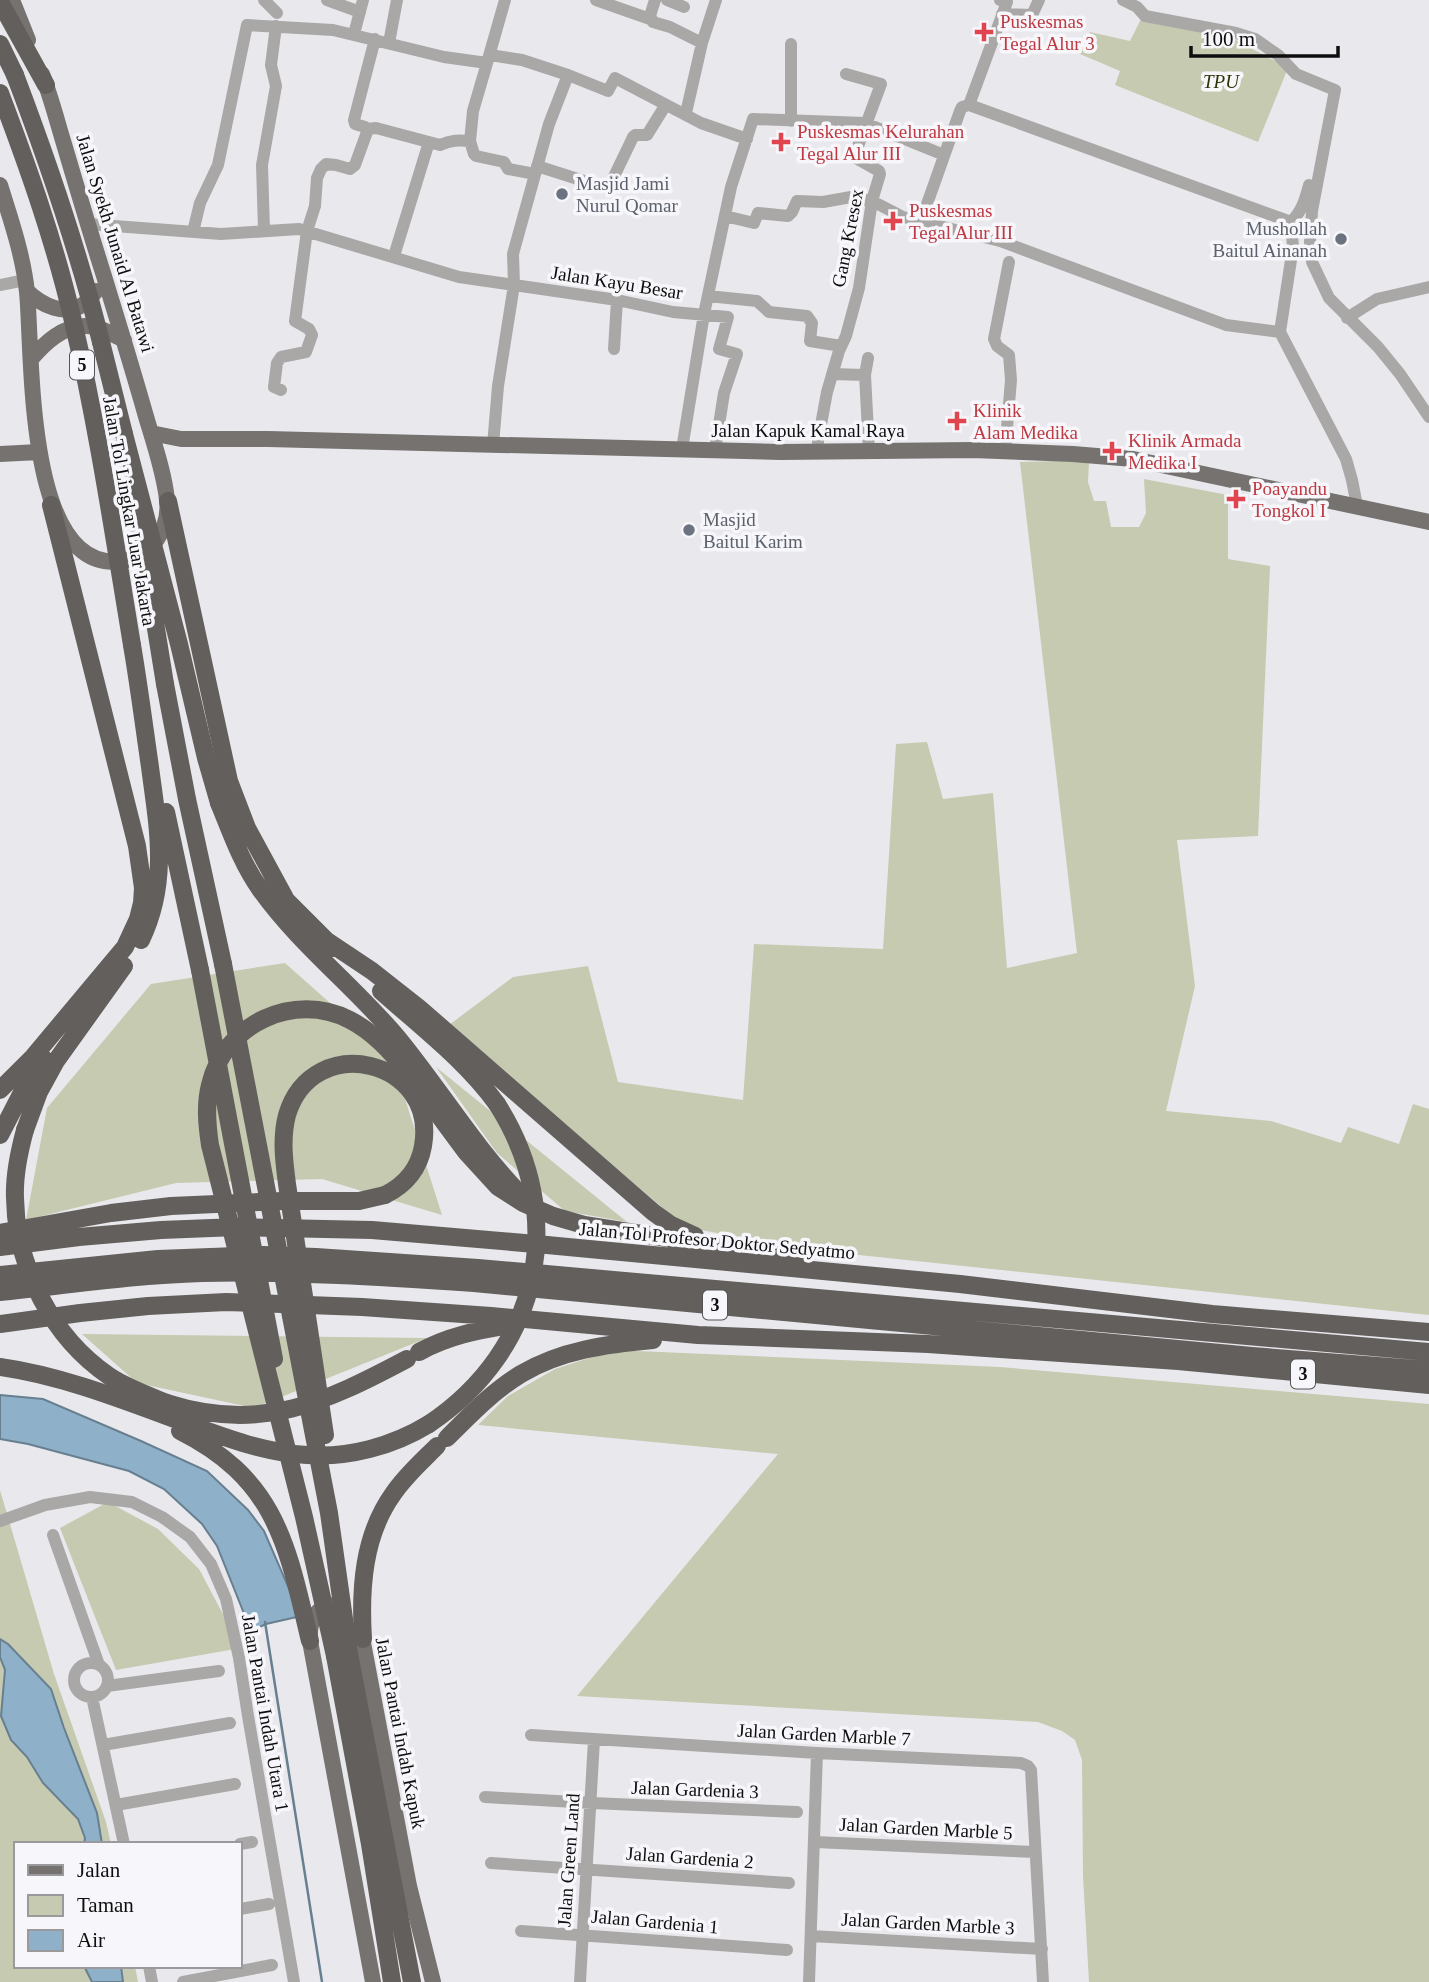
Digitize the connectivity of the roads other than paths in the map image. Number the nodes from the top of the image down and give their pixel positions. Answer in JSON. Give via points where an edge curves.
{"nodes":[{"id":1,"x":12,"y":0,"type":"edge"},
{"id":2,"x":264,"y":0,"type":"edge"},
{"id":3,"x":327,"y":0,"type":"edge"},
{"id":4,"x":397,"y":0,"type":"edge"},
{"id":5,"x":505,"y":0,"type":"edge"},
{"id":6,"x":596,"y":0,"type":"edge"},
{"id":7,"x":655,"y":0,"type":"edge"},
{"id":8,"x":667,"y":0,"type":"edge"},
{"id":9,"x":716,"y":0,"type":"edge"},
{"id":10,"x":1039,"y":0,"type":"edge"},
{"id":11,"x":1123,"y":0,"type":"edge"},
{"id":12,"x":0,"y":2,"type":"edge"},
{"id":13,"x":1003,"y":5,"type":"edge"},
{"id":14,"x":361,"y":6,"type":"edge"},
{"id":15,"x":684,"y":7,"type":"dead end"},
{"id":16,"x":650,"y":19,"type":"junction"},
{"id":17,"x":279,"y":22,"type":"junction"},
{"id":18,"x":354,"y":34,"type":"junction"},
{"id":19,"x":375,"y":39,"type":"junction"},
{"id":20,"x":389,"y":43,"type":"junction"},
{"id":21,"x":702,"y":43,"type":"junction"},
{"id":22,"x":0,"y":44,"type":"edge"},
{"id":23,"x":791,"y":44,"type":"dead end"},
{"id":24,"x":488,"y":59,"type":"junction"},
{"id":25,"x":846,"y":74,"type":"dead end"},
{"id":26,"x":568,"y":75,"type":"junction"},
{"id":27,"x":46,"y":85,"type":"junction"},
{"id":28,"x":0,"y":93,"type":"edge"},
{"id":29,"x":665,"y":106,"type":"junction"},
{"id":30,"x":972,"y":106,"type":"dead end"},
{"id":31,"x":686,"y":113,"type":"junction"},
{"id":32,"x":791,"y":121,"type":"junction"},
{"id":33,"x":865,"y":123,"type":"junction"},
{"id":34,"x":367,"y":129,"type":"junction"},
{"id":35,"x":747,"y":139,"type":"junction"},
{"id":36,"x":1320,"y":140,"type":"dead end"},
{"id":37,"x":470,"y":141,"type":"junction"},
{"id":38,"x":429,"y":142,"type":"junction"},
{"id":39,"x":944,"y":155,"type":"junction"},
{"id":40,"x":536,"y":170,"type":"junction"},
{"id":41,"x":0,"y":185,"type":"edge"},
{"id":42,"x":872,"y":201,"type":"junction"},
{"id":43,"x":725,"y":216,"type":"junction"},
{"id":44,"x":921,"y":222,"type":"junction"},
{"id":45,"x":1290,"y":222,"type":"junction"},
{"id":46,"x":88,"y":224,"type":"junction"},
{"id":47,"x":264,"y":230,"type":"junction"},
{"id":48,"x":193,"y":232,"type":"junction"},
{"id":49,"x":307,"y":232,"type":"junction"},
{"id":50,"x":394,"y":256,"type":"junction"},
{"id":51,"x":1009,"y":262,"type":"dead end"},
{"id":52,"x":103,"y":273,"type":"junction"},
{"id":53,"x":0,"y":285,"type":"edge"},
{"id":54,"x":513,"y":285,"type":"junction"},
{"id":55,"x":26,"y":286,"type":"junction"},
{"id":56,"x":1429,"y":287,"type":"edge"},
{"id":57,"x":708,"y":296,"type":"junction"},
{"id":58,"x":617,"y":300,"type":"junction"},
{"id":59,"x":704,"y":314,"type":"junction"},
{"id":60,"x":1347,"y":318,"type":"junction"},
{"id":61,"x":1280,"y":332,"type":"junction"},
{"id":62,"x":124,"y":340,"type":"junction"},
{"id":63,"x":841,"y":346,"type":"junction"},
{"id":64,"x":614,"y":349,"type":"dead end"},
{"id":65,"x":868,"y":358,"type":"dead end"},
{"id":66,"x":31,"y":359,"type":"junction"},
{"id":67,"x":832,"y":374,"type":"junction"},
{"id":68,"x":865,"y":375,"type":"junction"},
{"id":69,"x":281,"y":390,"type":"dead end"},
{"id":70,"x":1429,"y":418,"type":"edge"},
{"id":71,"x":124,"y":433,"type":"junction"},
{"id":72,"x":151,"y":433,"type":"junction"},
{"id":73,"x":180,"y":439,"type":"junction"},
{"id":74,"x":493,"y":444,"type":"junction"},
{"id":75,"x":682,"y":449,"type":"junction"},
{"id":76,"x":715,"y":450,"type":"junction"},
{"id":77,"x":818,"y":451,"type":"junction"},
{"id":78,"x":869,"y":451,"type":"junction"},
{"id":79,"x":39,"y":452,"type":"junction"},
{"id":80,"x":1005,"y":452,"type":"junction"},
{"id":81,"x":0,"y":454,"type":"edge"},
{"id":82,"x":157,"y":454,"type":"junction"},
{"id":83,"x":168,"y":501,"type":"junction"},
{"id":84,"x":51,"y":505,"type":"junction"},
{"id":85,"x":1357,"y":506,"type":"junction"},
{"id":86,"x":1429,"y":522,"type":"edge"},
{"id":87,"x":140,"y":690,"type":"junction"},
{"id":88,"x":222,"y":810,"type":"junction"},
{"id":89,"x":285,"y":898,"type":"junction"},
{"id":90,"x":138,"y":946,"type":"junction"},
{"id":91,"x":323,"y":949,"type":"junction"},
{"id":92,"x":0,"y":1090,"type":"edge"},
{"id":93,"x":0,"y":1135,"type":"edge"},
{"id":94,"x":540,"y":1210,"type":"junction"},
{"id":95,"x":0,"y":1233,"type":"edge"},
{"id":96,"x":718,"y":1245,"type":"junction"},
{"id":97,"x":0,"y":1247,"type":"edge"},
{"id":98,"x":0,"y":1275,"type":"edge"},
{"id":99,"x":960,"y":1284,"type":"junction"},
{"id":100,"x":0,"y":1292,"type":"edge"},
{"id":101,"x":538,"y":1321,"type":"junction"},
{"id":102,"x":0,"y":1324,"type":"edge"},
{"id":103,"x":1429,"y":1332,"type":"edge"},
{"id":104,"x":698,"y":1335,"type":"junction"},
{"id":105,"x":1429,"y":1352,"type":"edge"},
{"id":106,"x":0,"y":1367,"type":"edge"},
{"id":107,"x":1429,"y":1370,"type":"edge"},
{"id":108,"x":1429,"y":1385,"type":"edge"},
{"id":109,"x":82,"y":1387,"type":"junction"},
{"id":110,"x":329,"y":1513,"type":"junction"},
{"id":111,"x":304,"y":1517,"type":"junction"},
{"id":112,"x":0,"y":1521,"type":"edge"},
{"id":113,"x":53,"y":1535,"type":"dead end"},
{"id":114,"x":363,"y":1639,"type":"junction"},
{"id":115,"x":310,"y":1641,"type":"junction"},
{"id":116,"x":342,"y":1655,"type":"junction"},
{"id":117,"x":99,"y":1665,"type":"junction"},
{"id":118,"x":219,"y":1671,"type":"dead end"},
{"id":119,"x":107,"y":1686,"type":"junction"},
{"id":120,"x":92,"y":1697,"type":"junction"},
{"id":121,"x":230,"y":1723,"type":"dead end"},
{"id":122,"x":531,"y":1735,"type":"dead end"},
{"id":123,"x":594,"y":1740,"type":"junction"},
{"id":124,"x":103,"y":1745,"type":"junction"},
{"id":125,"x":817,"y":1753,"type":"junction"},
{"id":126,"x":235,"y":1784,"type":"dead end"},
{"id":127,"x":485,"y":1797,"type":"dead end"},
{"id":128,"x":592,"y":1803,"type":"junction"},
{"id":129,"x":116,"y":1805,"type":"junction"},
{"id":130,"x":797,"y":1812,"type":"dead end"},
{"id":131,"x":124,"y":1842,"type":"edge"},
{"id":132,"x":815,"y":1842,"type":"junction"},
{"id":133,"x":1035,"y":1852,"type":"junction"},
{"id":134,"x":491,"y":1863,"type":"dead end"},
{"id":135,"x":588,"y":1870,"type":"junction"},
{"id":136,"x":789,"y":1883,"type":"dead end"},
{"id":137,"x":269,"y":1904,"type":"dead end"},
{"id":138,"x":242,"y":1909,"type":"edge"},
{"id":139,"x":521,"y":1931,"type":"dead end"},
{"id":140,"x":582,"y":1934,"type":"junction"},
{"id":141,"x":811,"y":1936,"type":"junction"},
{"id":142,"x":1042,"y":1949,"type":"junction"},
{"id":143,"x":786,"y":1950,"type":"dead end"},
{"id":144,"x":272,"y":1965,"type":"dead end"},
{"id":145,"x":183,"y":1982,"type":"edge"},
{"id":146,"x":294,"y":1982,"type":"edge"},
{"id":147,"x":373,"y":1982,"type":"edge"},
{"id":148,"x":392,"y":1982,"type":"edge"},
{"id":149,"x":412,"y":1982,"type":"edge"},
{"id":150,"x":433,"y":1982,"type":"edge"},
{"id":151,"x":580,"y":1982,"type":"edge"},
{"id":152,"x":809,"y":1982,"type":"edge"},
{"id":153,"x":1043,"y":1982,"type":"edge"}],
"edges":[{"from":1,"to":27,"type":"main road","name":"Jalan Syekh Junaid Al Batawi"},
{"from":2,"to":17,"type":"street"},
{"from":3,"to":14,"type":"street"},
{"from":4,"to":20,"type":"street"},
{"from":5,"to":24,"type":"street"},
{"from":6,"to":16,"type":"street"},
{"from":7,"to":16,"type":"street"},
{"from":8,"to":15,"type":"street"},
{"from":9,"to":21,"type":"street"},
{"from":10,"to":13,"type":"street","via":[[1032,15]]},
{"from":11,"to":60,"type":"street","via":[[1145,16],[1255,39],[1296,74],[1335,90],[1310,242],[1319,280]]},
{"from":12,"to":27,"type":"highway"},
{"from":13,"to":39,"type":"street","via":[[969,105],[962,107]]},
{"from":14,"to":18,"type":"street"},
{"from":16,"to":21,"type":"street"},
{"from":17,"to":18,"type":"street"},
{"from":17,"to":47,"type":"street","via":[[271,65],[276,86],[262,166]]},
{"from":17,"to":48,"type":"street","via":[[246,27],[218,165],[200,203]]},
{"from":18,"to":19,"type":"street"},
{"from":19,"to":20,"type":"street"},
{"from":19,"to":34,"type":"street","via":[[354,120]]},
{"from":20,"to":24,"type":"street","via":[[444,57]]},
{"from":21,"to":31,"type":"street"},
{"from":22,"to":71,"type":"highway","name":"Jalan Tol Lingkar Luar Jakarta","number":"5","bridge":true,"via":[[41,146],[89,297]]},
{"from":23,"to":32,"type":"street"},
{"from":24,"to":26,"type":"street","via":[[522,61]]},
{"from":24,"to":37,"type":"street","via":[[473,111]]},
{"from":25,"to":33,"type":"street","name":"Gang Kresex","via":[[881,84]]},
{"from":26,"to":29,"type":"street","via":[[607,91],[615,78]]},
{"from":26,"to":40,"type":"street"},
{"from":27,"to":46,"type":"main road","name":"Jalan Syekh Junaid Al Batawi"},
{"from":28,"to":87,"type":"highway","name":"Jalan Tol Lingkar Luar Jakarta","number":"5","bridge":true,"via":[[73,318]]},
{"from":29,"to":31,"type":"street"},
{"from":29,"to":40,"type":"street","via":[[647,135],[635,135],[609,187]]},
{"from":30,"to":45,"type":"street"},
{"from":31,"to":35,"type":"street"},
{"from":32,"to":33,"type":"street"},
{"from":32,"to":35,"type":"street","via":[[752,120]]},
{"from":33,"to":39,"type":"street"},
{"from":33,"to":42,"type":"street","name":"Gang Kresex","via":[[854,157],[880,172]]},
{"from":34,"to":38,"type":"street"},
{"from":34,"to":49,"type":"street","via":[[352,169],[328,164],[321,169]]},
{"from":35,"to":43,"type":"street","name":"Jalan Kayu Besar"},
{"from":36,"to":45,"type":"street","via":[[1304,205]]},
{"from":37,"to":38,"type":"street"},
{"from":37,"to":40,"type":"street","via":[[476,156],[504,162],[508,169]]},
{"from":38,"to":50,"type":"street"},
{"from":39,"to":44,"type":"street"},
{"from":40,"to":54,"type":"street","via":[[513,254]]},
{"from":41,"to":55,"type":"main road","via":[[22,255]]},
{"from":42,"to":43,"type":"street","via":[[851,197],[797,201],[788,216],[758,213],[754,223]]},
{"from":42,"to":44,"type":"street"},
{"from":42,"to":63,"type":"street","name":"Gang Kresex","via":[[859,288]]},
{"from":43,"to":57,"type":"street","name":"Jalan Kayu Besar"},
{"from":44,"to":61,"type":"street","via":[[1000,241],[1226,325]]},
{"from":45,"to":61,"type":"street","via":[[1293,247]]},
{"from":46,"to":48,"type":"street","name":"Jalan Kayu Besar"},
{"from":46,"to":52,"type":"main road","name":"Jalan Syekh Junaid Al Batawi"},
{"from":47,"to":48,"type":"street","name":"Jalan Kayu Besar"},
{"from":47,"to":49,"type":"street","name":"Jalan Kayu Besar"},
{"from":49,"to":50,"type":"street","name":"Jalan Kayu Besar"},
{"from":49,"to":69,"type":"street","via":[[295,321],[312,335],[306,352],[281,357],[274,387]]},
{"from":50,"to":54,"type":"street","name":"Jalan Kayu Besar","via":[[459,276]]},
{"from":51,"to":80,"type":"street","via":[[994,339],[1009,355]]},
{"from":52,"to":55,"type":"main road","via":[[96,291],[73,308],[43,305]]},
{"from":52,"to":62,"type":"main road","name":"Jalan Syekh Junaid Al Batawi"},
{"from":53,"to":55,"type":"street"},
{"from":54,"to":58,"type":"street","name":"Jalan Kayu Besar"},
{"from":54,"to":74,"type":"street"},
{"from":55,"to":66,"type":"main road"},
{"from":56,"to":60,"type":"street","via":[[1377,299]]},
{"from":57,"to":59,"type":"street","name":"Jalan Kayu Besar"},
{"from":57,"to":63,"type":"street","via":[[757,301],[769,312],[807,316],[812,323],[810,341]]},
{"from":58,"to":59,"type":"street","name":"Jalan Kayu Besar"},
{"from":58,"to":64,"type":"street"},
{"from":59,"to":75,"type":"street"},
{"from":59,"to":76,"type":"street","via":[[729,317],[719,349],[737,354],[724,393]]},
{"from":60,"to":70,"type":"street","via":[[1393,365]]},
{"from":61,"to":85,"type":"street","via":[[1346,459]]},
{"from":62,"to":66,"type":"main road","via":[[88,326],[73,328],[43,344]]},
{"from":62,"to":72,"type":"main road","name":"Jalan Syekh Junaid Al Batawi"},
{"from":63,"to":67,"type":"street","name":"Gang Kresex"},
{"from":65,"to":68,"type":"street"},
{"from":66,"to":79,"type":"main road"},
{"from":67,"to":68,"type":"street"},
{"from":67,"to":77,"type":"street","name":"Gang Kresex"},
{"from":68,"to":78,"type":"street"},
{"from":71,"to":88,"type":"highway","bridge":true},
{"from":71,"to":110,"type":"highway","bridge":true,"via":[[165,684]]},
{"from":72,"to":73,"type":"main road","name":"Jalan Kapuk Kamal Raya"},
{"from":72,"to":82,"type":"main road","name":"Jalan Syekh Junaid Al Batawi"},
{"from":73,"to":74,"type":"main road","name":"Jalan Kapuk Kamal Raya"},
{"from":73,"to":82,"type":"main road"},
{"from":74,"to":75,"type":"main road","name":"Jalan Kapuk Kamal Raya"},
{"from":75,"to":76,"type":"main road","name":"Jalan Kapuk Kamal Raya"},
{"from":76,"to":77,"type":"main road","name":"Jalan Kapuk Kamal Raya"},
{"from":77,"to":78,"type":"main road","name":"Jalan Kapuk Kamal Raya"},
{"from":78,"to":80,"type":"main road","name":"Jalan Kapuk Kamal Raya"},
{"from":79,"to":81,"type":"main road"},
{"from":79,"to":84,"type":"main road"},
{"from":80,"to":85,"type":"main road","name":"Jalan Kapuk Kamal Raya","via":[[1133,459]]},
{"from":82,"to":83,"type":"main road","name":"Jalan Syekh Junaid Al Batawi"},
{"from":83,"to":84,"type":"main road","via":[[165,523],[155,543],[135,558],[112,562],[90,556],[75,545]]},
{"from":83,"to":89,"type":"highway","via":[[229,781],[247,828]]},
{"from":84,"to":92,"type":"highway","via":[[137,846],[142,903],[116,961]]},
{"from":85,"to":86,"type":"main road","name":"Jalan Kapuk Kamal Raya"},
{"from":87,"to":90,"type":"highway","via":[[160,854],[153,912]]},
{"from":87,"to":111,"type":"highway","bridge":true,"via":[[200,970]]},
{"from":88,"to":89,"type":"highway","via":[[270,884]]},
{"from":88,"to":91,"type":"highway","via":[[241,857],[261,890],[280,915]]},
{"from":89,"to":91,"type":"highway"},
{"from":90,"to":93,"type":"highway","via":[[45,1055]]},
{"from":90,"to":101,"type":"highway","bridge":true,"via":[[56,1061],[24,1130],[15,1182],[24,1258],[49,1312],[70,1342],[107,1375],[167,1404],[222,1416],[260,1415],[330,1396],[464,1333]]},
{"from":91,"to":94,"type":"highway","via":[[504,1177]]},
{"from":91,"to":96,"type":"highway","via":[[407,997],[653,1212]]},
{"from":91,"to":109,"type":"highway","bridge":true,"via":[[482,1084],[520,1147],[533,1194],[536,1239],[530,1286],[512,1336],[458,1403],[429,1424],[402,1438],[332,1455],[294,1454],[226,1438]]},
{"from":94,"to":96,"type":"highway","via":[[583,1225]]},
{"from":94,"to":111,"type":"highway","bridge":true,"via":[[516,1200],[491,1181],[384,1045],[360,1026],[332,1013],[300,1009],[268,1017],[240,1034],[222,1054],[209,1085],[210,1144]]},
{"from":95,"to":110,"type":"highway","bridge":true,"via":[[171,1206],[283,1201],[359,1201],[385,1195],[407,1179],[424,1139],[417,1102],[402,1082],[374,1066],[336,1065],[308,1081],[293,1100],[285,1123],[287,1184],[323,1422]]},
{"from":96,"to":99,"type":"highway"},
{"from":97,"to":99,"type":"highway","name":"Jalan Tol Profesor Doktor Sedyatmo","number":"3","via":[[161,1230],[360,1230]]},
{"from":98,"to":105,"type":"highway","number":"3","via":[[158,1259],[316,1257]]},
{"from":99,"to":103,"type":"highway","name":"Jalan Tol Profesor Doktor Sedyatmo","number":"3"},
{"from":100,"to":107,"type":"highway","number":"3","via":[[199,1273],[408,1279]]},
{"from":101,"to":102,"type":"highway","number":"3","via":[[226,1302],[148,1306]]},
{"from":101,"to":104,"type":"highway","number":"3"},
{"from":104,"to":108,"type":"highway","number":"3","via":[[928,1344]]},
{"from":104,"to":114,"type":"highway","via":[[599,1346],[546,1361],[490,1396],[387,1503],[363,1576]]},
{"from":106,"to":109,"type":"highway"},
{"from":109,"to":115,"type":"highway","via":[[196,1439],[246,1479],[285,1542]]},
{"from":110,"to":116,"type":"highway","bridge":true},
{"from":111,"to":116,"type":"highway","bridge":true},
{"from":112,"to":146,"type":"street","name":"Jalan Pantai Indah Utara 1","via":[[45,1505],[90,1497],[132,1502],[190,1537],[211,1564],[226,1599],[240,1658]]},
{"from":113,"to":117,"type":"street"},
{"from":114,"to":115,"type":"main road","name":"Jalan Pantai Indah Kapuk","via":[[352,1614],[335,1605],[325,1606],[313,1616]]},
{"from":114,"to":150,"type":"main road","name":"Jalan Pantai Indah Kapuk","via":[[409,1886]]},
{"from":115,"to":147,"type":"main road","name":"Jalan Pantai Indah Kapuk"},
{"from":116,"to":148,"type":"highway"},
{"from":116,"to":149,"type":"highway"},
{"from":117,"to":119,"type":"street","via":[[108,1676]]},
{"from":117,"to":120,"type":"street","via":[[85,1664],[75,1674],[79,1692]]},
{"from":118,"to":119,"type":"street"},
{"from":119,"to":120,"type":"street"},
{"from":120,"to":124,"type":"street"},
{"from":121,"to":124,"type":"street"},
{"from":122,"to":123,"type":"street","name":"Jalan Garden Marble 7"},
{"from":123,"to":125,"type":"street","name":"Jalan Garden Marble 7"},
{"from":123,"to":128,"type":"street","name":"Jalan Green Land"},
{"from":124,"to":129,"type":"street"},
{"from":125,"to":132,"type":"street"},
{"from":125,"to":133,"type":"street","name":"Jalan Garden Marble 7","via":[[1028,1766]]},
{"from":126,"to":129,"type":"street"},
{"from":127,"to":128,"type":"street","name":"Jalan Gardenia 3"},
{"from":128,"to":130,"type":"street","name":"Jalan Gardenia 3"},
{"from":128,"to":135,"type":"street","name":"Jalan Green Land"},
{"from":129,"to":131,"type":"street"},
{"from":132,"to":133,"type":"street","name":"Jalan Garden Marble 5"},
{"from":132,"to":141,"type":"street"},
{"from":133,"to":142,"type":"street"},
{"from":134,"to":135,"type":"street","name":"Jalan Gardenia 2"},
{"from":135,"to":136,"type":"street","name":"Jalan Gardenia 2"},
{"from":135,"to":140,"type":"street","name":"Jalan Green Land"},
{"from":137,"to":138,"type":"street"},
{"from":139,"to":140,"type":"street","name":"Jalan Gardenia 1"},
{"from":140,"to":143,"type":"street","name":"Jalan Gardenia 1"},
{"from":140,"to":151,"type":"street","name":"Jalan Green Land"},
{"from":141,"to":142,"type":"street","name":"Jalan Garden Marble 3"},
{"from":141,"to":152,"type":"street"},
{"from":142,"to":153,"type":"street"},
{"from":144,"to":145,"type":"street"}]}
